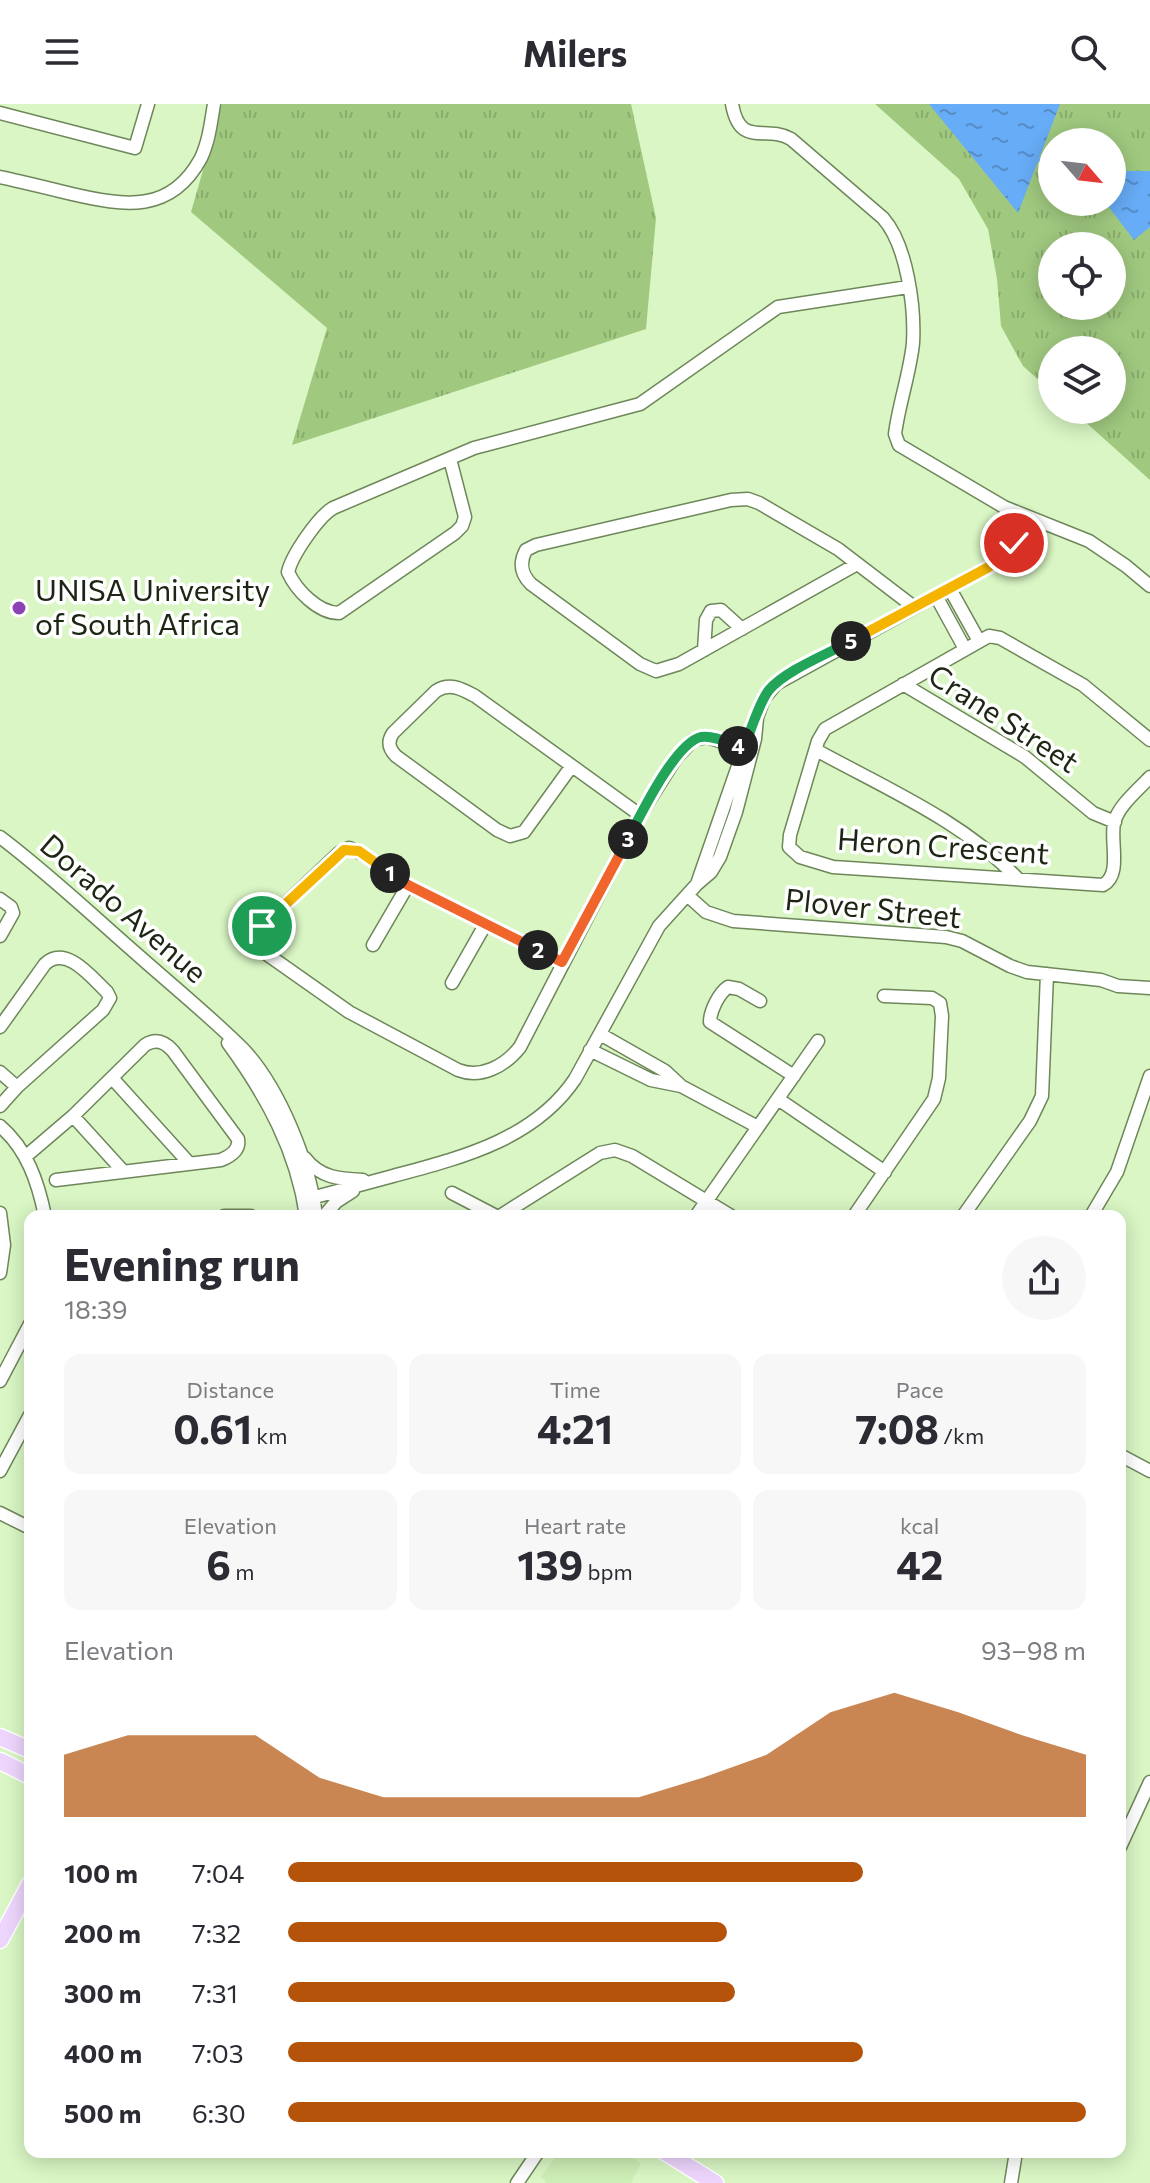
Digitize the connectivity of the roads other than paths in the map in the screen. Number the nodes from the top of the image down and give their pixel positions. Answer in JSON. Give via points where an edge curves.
{"nodes":[{"id":1,"x":148,"y":104,"type":"edge"},
{"id":2,"x":214,"y":104,"type":"edge"},
{"id":3,"x":732,"y":104,"type":"edge"},
{"id":4,"x":0,"y":113,"type":"edge"},
{"id":5,"x":0,"y":177,"type":"edge"},
{"id":6,"x":908,"y":287,"type":"junction"},
{"id":7,"x":450,"y":459,"type":"junction"},
{"id":8,"x":1029,"y":518,"type":"junction"},
{"id":9,"x":857,"y":564,"type":"junction"},
{"id":10,"x":1150,"y":586,"type":"edge"},
{"id":11,"x":950,"y":589,"type":"junction"},
{"id":12,"x":936,"y":596,"type":"junction"},
{"id":13,"x":914,"y":607,"type":"junction"},
{"id":14,"x":742,"y":629,"type":"junction"},
{"id":15,"x":979,"y":641,"type":"junction"},
{"id":16,"x":704,"y":650,"type":"junction"},
{"id":17,"x":960,"y":651,"type":"junction"},
{"id":18,"x":903,"y":684,"type":"junction"},
{"id":19,"x":1150,"y":740,"type":"edge"},
{"id":20,"x":748,"y":750,"type":"junction"},
{"id":21,"x":816,"y":750,"type":"junction"},
{"id":22,"x":571,"y":767,"type":"junction"},
{"id":23,"x":1150,"y":777,"type":"edge"},
{"id":24,"x":640,"y":815,"type":"junction"},
{"id":25,"x":1115,"y":822,"type":"junction"},
{"id":26,"x":0,"y":837,"type":"edge"},
{"id":27,"x":1018,"y":879,"type":"junction"},
{"id":28,"x":408,"y":885,"type":"junction"},
{"id":29,"x":687,"y":895,"type":"junction"},
{"id":30,"x":0,"y":899,"type":"edge"},
{"id":31,"x":485,"y":925,"type":"junction"},
{"id":32,"x":0,"y":936,"type":"edge"},
{"id":33,"x":373,"y":945,"type":"dead end"},
{"id":34,"x":562,"y":962,"type":"junction"},
{"id":35,"x":1047,"y":974,"type":"junction"},
{"id":36,"x":452,"y":983,"type":"dead end"},
{"id":37,"x":1150,"y":988,"type":"edge"},
{"id":38,"x":884,"y":996,"type":"dead end"},
{"id":39,"x":760,"y":1001,"type":"dead end"},
{"id":40,"x":212,"y":1021,"type":"junction"},
{"id":41,"x":0,"y":1027,"type":"edge"},
{"id":42,"x":600,"y":1034,"type":"junction"},
{"id":43,"x":818,"y":1041,"type":"dead end"},
{"id":44,"x":590,"y":1050,"type":"junction"},
{"id":45,"x":0,"y":1072,"type":"edge"},
{"id":46,"x":794,"y":1076,"type":"junction"},
{"id":47,"x":1150,"y":1076,"type":"edge"},
{"id":48,"x":113,"y":1079,"type":"junction"},
{"id":49,"x":681,"y":1086,"type":"junction"},
{"id":50,"x":17,"y":1087,"type":"junction"},
{"id":51,"x":778,"y":1099,"type":"junction"},
{"id":52,"x":0,"y":1106,"type":"edge"},
{"id":53,"x":73,"y":1116,"type":"junction"},
{"id":54,"x":0,"y":1126,"type":"edge"},
{"id":55,"x":758,"y":1127,"type":"junction"},
{"id":56,"x":300,"y":1153,"type":"junction"},
{"id":57,"x":25,"y":1157,"type":"junction"},
{"id":58,"x":189,"y":1163,"type":"junction"},
{"id":59,"x":123,"y":1171,"type":"junction"},
{"id":60,"x":885,"y":1172,"type":"junction"},
{"id":61,"x":56,"y":1180,"type":"dead end"},
{"id":62,"x":372,"y":1182,"type":"junction"},
{"id":63,"x":452,"y":1193,"type":"dead end"},
{"id":64,"x":309,"y":1199,"type":"junction"},
{"id":65,"x":707,"y":1200,"type":"junction"},
{"id":66,"x":43,"y":1210,"type":"edge"},
{"id":67,"x":307,"y":1210,"type":"edge"},
{"id":68,"x":314,"y":1210,"type":"edge"},
{"id":69,"x":330,"y":1210,"type":"edge"},
{"id":70,"x":486,"y":1210,"type":"edge"},
{"id":71,"x":508,"y":1210,"type":"edge"},
{"id":72,"x":700,"y":1210,"type":"edge"},
{"id":73,"x":722,"y":1210,"type":"edge"},
{"id":74,"x":858,"y":1210,"type":"edge"},
{"id":75,"x":967,"y":1210,"type":"edge"},
{"id":76,"x":1095,"y":1210,"type":"edge"},
{"id":77,"x":0,"y":1213,"type":"edge"},
{"id":78,"x":0,"y":1273,"type":"edge"},
{"id":79,"x":24,"y":1335,"type":"edge"},
{"id":80,"x":1,"y":1377,"type":"edge"},
{"id":81,"x":24,"y":1426,"type":"edge"},
{"id":82,"x":1126,"y":1458,"type":"edge"},
{"id":83,"x":0,"y":1471,"type":"edge"},
{"id":84,"x":1150,"y":1471,"type":"edge"},
{"id":85,"x":0,"y":1513,"type":"edge"},
{"id":86,"x":24,"y":1525,"type":"edge"},
{"id":87,"x":0,"y":1737,"type":"edge"},
{"id":88,"x":24,"y":1747,"type":"edge"},
{"id":89,"x":0,"y":1761,"type":"edge"},
{"id":90,"x":24,"y":1773,"type":"edge"},
{"id":91,"x":1150,"y":1782,"type":"edge"},
{"id":92,"x":1126,"y":1834,"type":"edge"},
{"id":93,"x":24,"y":1895,"type":"edge"},
{"id":94,"x":0,"y":1940,"type":"edge"},
{"id":95,"x":534,"y":2158,"type":"edge"},
{"id":96,"x":675,"y":2158,"type":"edge"},
{"id":97,"x":1015,"y":2158,"type":"edge"},
{"id":98,"x":517,"y":2183,"type":"edge"},
{"id":99,"x":715,"y":2183,"type":"edge"},
{"id":100,"x":1011,"y":2183,"type":"edge"}],
"edges":[{"from":1,"to":4,"type":"street","via":[[135,148]]},
{"from":2,"to":5,"type":"street","via":[[201,157],[186,180],[159,198],[115,204]]},
{"from":3,"to":6,"type":"street","via":[[737,123],[753,134],[789,137],[883,218],[899,246]]},
{"from":6,"to":7,"type":"street","via":[[778,307],[640,404]]},
{"from":6,"to":8,"type":"street","via":[[913,342],[897,442]]},
{"from":7,"to":7,"type":"street","via":[[465,517],[455,533],[339,613],[317,605],[291,579],[292,561],[326,512]]},
{"from":8,"to":10,"type":"street","via":[[1089,541]]},
{"from":8,"to":11,"type":"street","via":[[1005,556]]},
{"from":9,"to":13,"type":"street"},
{"from":9,"to":14,"type":"street"},
{"from":9,"to":16,"type":"street","via":[[759,503],[743,499],[541,544],[524,553],[522,570],[531,584],[646,668],[664,670]]},
{"from":11,"to":12,"type":"street"},
{"from":11,"to":15,"type":"street"},
{"from":12,"to":13,"type":"street"},
{"from":12,"to":17,"type":"street"},
{"from":13,"to":20,"type":"street","via":[[782,679],[767,693]]},
{"from":14,"to":16,"type":"street"},
{"from":14,"to":16,"type":"street","via":[[721,610],[711,611]]},
{"from":15,"to":17,"type":"street","name":"Heron Crescent"},
{"from":15,"to":19,"type":"street","via":[[997,637],[1083,685]]},
{"from":17,"to":18,"type":"street","name":"Heron Crescent"},
{"from":18,"to":21,"type":"street","name":"Heron Crescent","via":[[828,726]]},
{"from":18,"to":25,"type":"street","name":"Crane Street","via":[[1025,757],[1093,813]]},
{"from":20,"to":24,"type":"street","via":[[714,738],[693,740],[668,768]]},
{"from":20,"to":29,"type":"street","via":[[697,884]]},
{"from":21,"to":27,"type":"street","via":[[963,832]]},
{"from":21,"to":27,"type":"street","name":"Heron Crescent","via":[[789,841],[794,854],[833,867]]},
{"from":22,"to":22,"type":"street","via":[[475,696],[449,686],[434,693],[389,741],[396,756],[510,836],[524,832]]},
{"from":22,"to":24,"type":"street"},
{"from":23,"to":25,"type":"street"},
{"from":24,"to":34,"type":"street"},
{"from":25,"to":27,"type":"street","name":"Heron Crescent","via":[[1113,873],[1107,883]]},
{"from":26,"to":40,"type":"street","name":"Dorado Avenue"},
{"from":28,"to":31,"type":"street"},
{"from":28,"to":33,"type":"street"},
{"from":28,"to":34,"type":"street","via":[[363,854],[344,850],[262,926],[257,945],[349,1012],[469,1075],[481,1074],[516,1053]]},
{"from":29,"to":35,"type":"street","name":"Plover Street","via":[[706,912],[733,921],[946,937],[1010,966]]},
{"from":29,"to":42,"type":"street","via":[[659,926]]},
{"from":30,"to":32,"type":"street","via":[[13,913]]},
{"from":31,"to":34,"type":"street"},
{"from":31,"to":36,"type":"street"},
{"from":35,"to":37,"type":"street","name":"Plover Street"},
{"from":35,"to":75,"type":"street","via":[[1042,1096]]},
{"from":38,"to":60,"type":"street","via":[[932,998],[940,1003],[942,1016],[934,1099]]},
{"from":39,"to":46,"type":"street","via":[[728,987],[710,1022]]},
{"from":40,"to":56,"type":"street","name":"Dorado Avenue","via":[[258,1068]]},
{"from":40,"to":64,"type":"street","name":"Dorado Avenue","via":[[277,1120]]},
{"from":41,"to":50,"type":"street","via":[[55,956],[74,962],[110,998]]},
{"from":42,"to":44,"type":"street"},
{"from":42,"to":49,"type":"street"},
{"from":43,"to":46,"type":"street"},
{"from":44,"to":49,"type":"street","via":[[651,1080]]},
{"from":44,"to":62,"type":"street","via":[[561,1098],[509,1136],[469,1156]]},
{"from":45,"to":50,"type":"street"},
{"from":46,"to":51,"type":"street"},
{"from":47,"to":76,"type":"street","via":[[1117,1172]]},
{"from":48,"to":53,"type":"street"},
{"from":48,"to":58,"type":"street"},
{"from":48,"to":58,"type":"street","via":[[150,1042],[173,1051],[239,1144],[221,1160]]},
{"from":49,"to":55,"type":"street"},
{"from":50,"to":52,"type":"street"},
{"from":51,"to":55,"type":"street"},
{"from":51,"to":60,"type":"street"},
{"from":53,"to":57,"type":"street"},
{"from":53,"to":59,"type":"street"},
{"from":54,"to":57,"type":"street"},
{"from":55,"to":65,"type":"street"},
{"from":56,"to":62,"type":"street","via":[[326,1175]]},
{"from":56,"to":64,"type":"street","name":"Dorado Avenue"},
{"from":57,"to":66,"type":"street"},
{"from":58,"to":59,"type":"street"},
{"from":59,"to":61,"type":"street"},
{"from":60,"to":74,"type":"street"},
{"from":62,"to":64,"type":"street"},
{"from":62,"to":69,"type":"street"},
{"from":63,"to":70,"type":"street"},
{"from":64,"to":67,"type":"street"},
{"from":64,"to":68,"type":"street"},
{"from":65,"to":71,"type":"street","via":[[615,1150],[596,1156]]},
{"from":65,"to":72,"type":"street"},
{"from":65,"to":73,"type":"street"},
{"from":77,"to":78,"type":"street"},
{"from":79,"to":80,"type":"street"},
{"from":81,"to":83,"type":"street"},
{"from":82,"to":84,"type":"street"},
{"from":85,"to":86,"type":"street"},
{"from":87,"to":88,"type":"main road"},
{"from":89,"to":90,"type":"main road"},
{"from":91,"to":92,"type":"street"},
{"from":93,"to":94,"type":"main road"},
{"from":95,"to":98,"type":"street"},
{"from":96,"to":99,"type":"main road"},
{"from":97,"to":100,"type":"street"}]}
